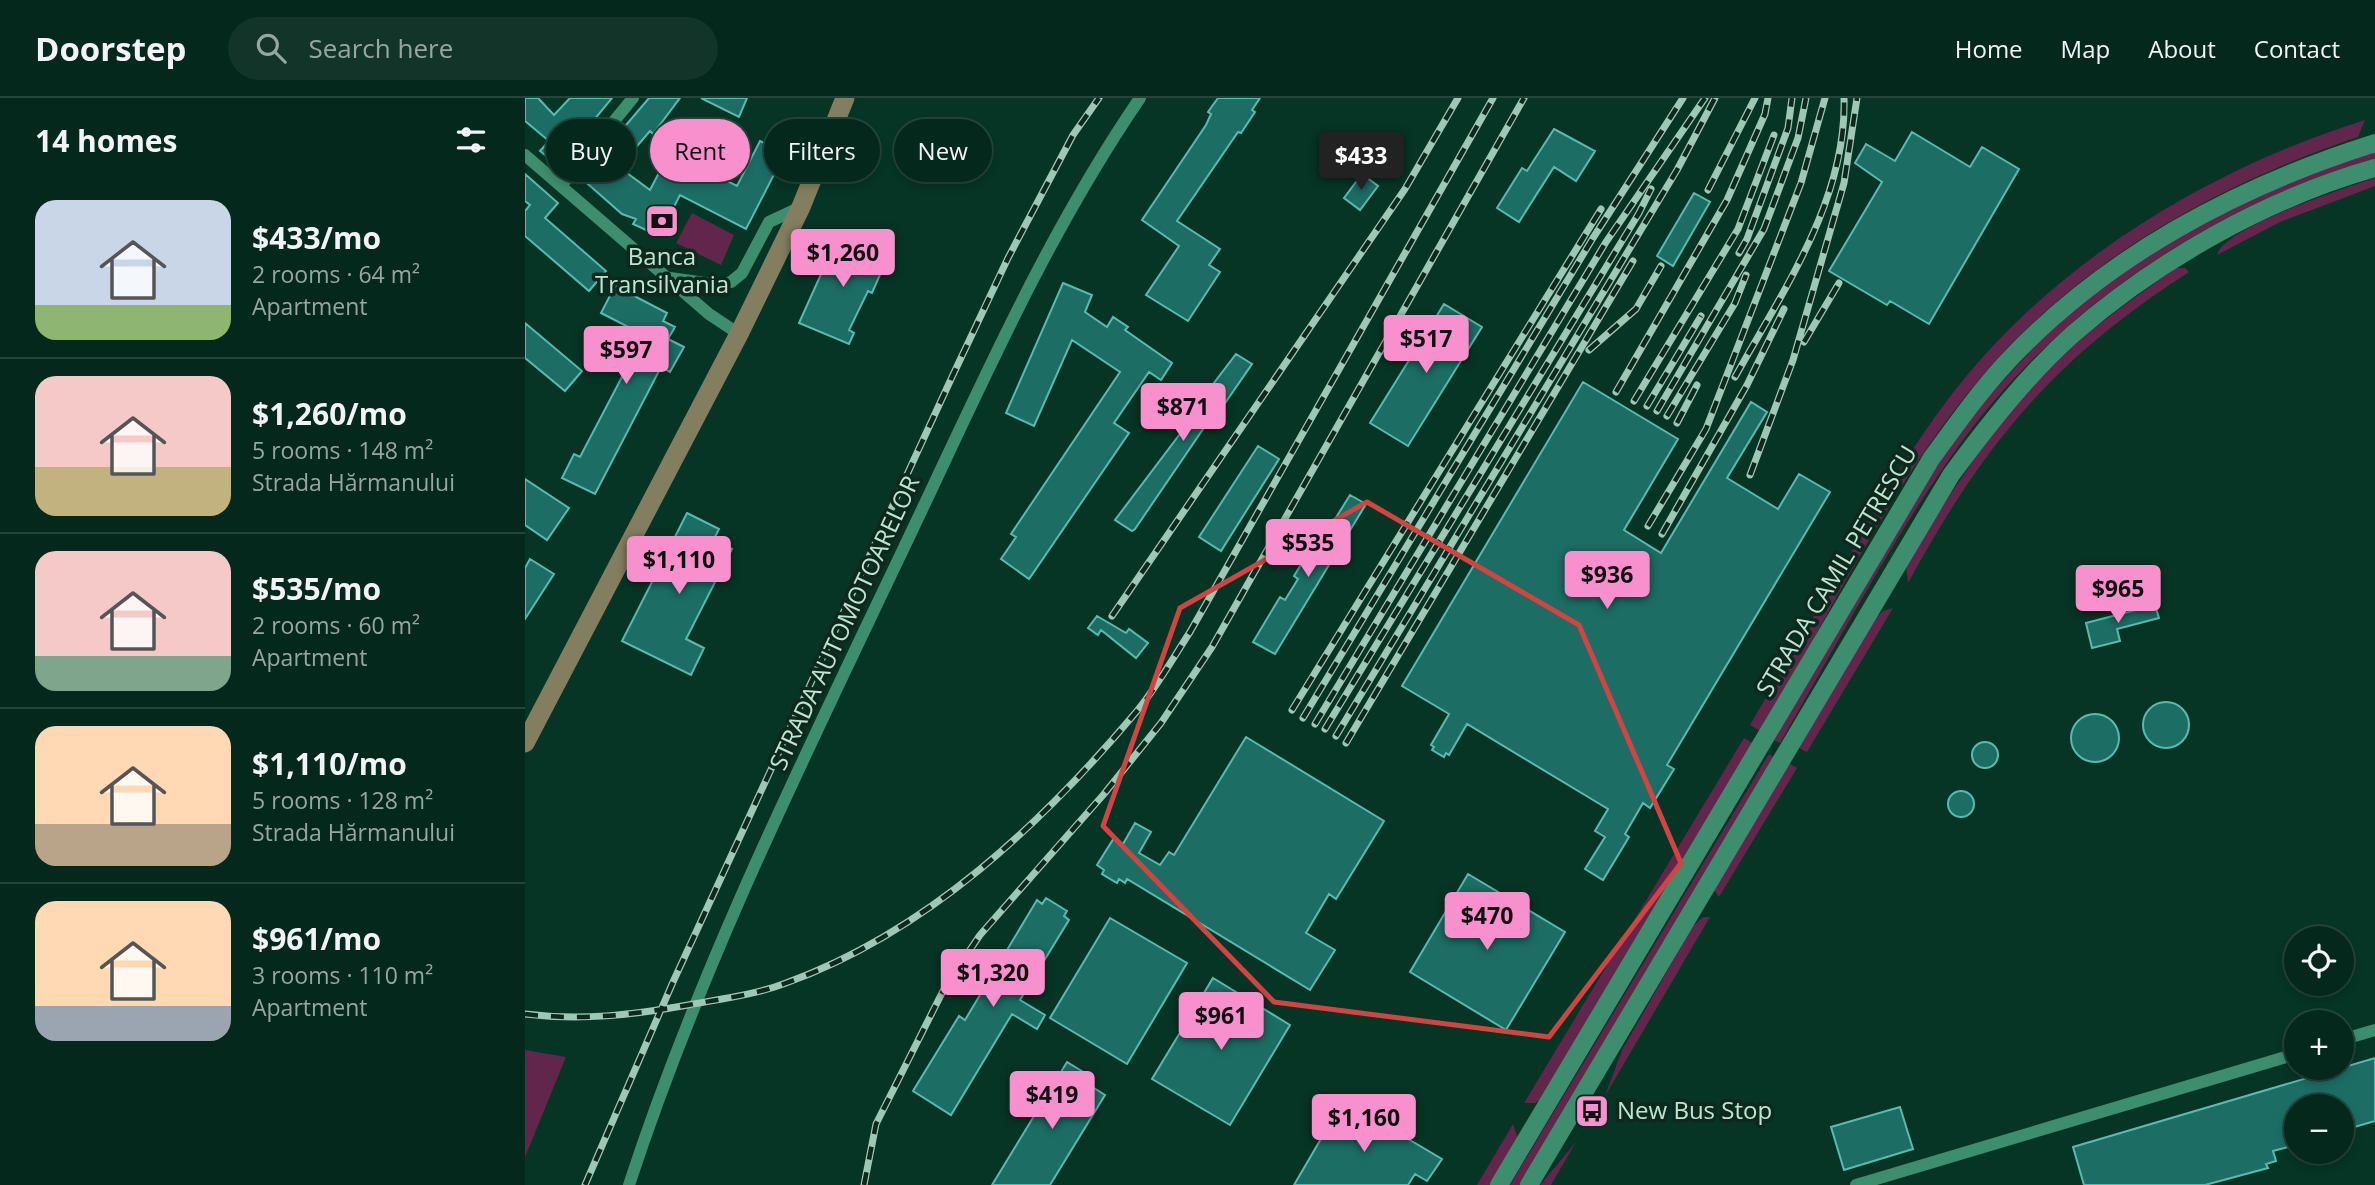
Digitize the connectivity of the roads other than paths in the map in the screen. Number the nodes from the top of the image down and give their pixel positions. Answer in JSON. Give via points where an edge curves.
{"nodes":[{"id":1,"x":633,"y":98,"type":"edge"},
{"id":2,"x":845,"y":98,"type":"edge"},
{"id":3,"x":1140,"y":98,"type":"edge"},
{"id":4,"x":2375,"y":143,"type":"edge"},
{"id":5,"x":530,"y":159,"type":"edge"},
{"id":6,"x":2375,"y":168,"type":"edge"},
{"id":7,"x":525,"y":174,"type":"edge"},
{"id":8,"x":561,"y":186,"type":"junction"},
{"id":9,"x":801,"y":207,"type":"junction"},
{"id":10,"x":666,"y":277,"type":"junction"},
{"id":11,"x":739,"y":334,"type":"junction"},
{"id":12,"x":525,"y":743,"type":"edge"},
{"id":13,"x":2375,"y":1030,"type":"edge"},
{"id":14,"x":2354,"y":1036,"type":"edge"},
{"id":15,"x":2284,"y":1058,"type":"edge"},
{"id":16,"x":629,"y":1185,"type":"edge"},
{"id":17,"x":1499,"y":1185,"type":"edge"},
{"id":18,"x":1529,"y":1185,"type":"edge"},
{"id":19,"x":1856,"y":1185,"type":"edge"}],
"edges":[{"from":1,"to":8,"type":"street"},
{"from":2,"to":9,"type":"main road"},
{"from":3,"to":16,"type":"street","name":"STRADA AUTOMOTOARELOR","via":[[1102,153],[1038,266],[753,865]]},
{"from":4,"to":17,"type":"street","name":"STRADA CAMIL PETRESCU","via":[[2262,184],[2157,240],[2053,319],[2007,362],[1969,407],[1931,459]]},
{"from":5,"to":7,"type":"street"},
{"from":5,"to":8,"type":"street"},
{"from":6,"to":18,"type":"street","name":"STRADA CAMIL PETRESCU","via":[[2269,209],[2168,264],[2073,335],[1986,428],[1951,475]]},
{"from":8,"to":10,"type":"street"},
{"from":9,"to":10,"type":"street","via":[[769,222],[742,273],[731,282],[698,284]]},
{"from":9,"to":11,"type":"main road"},
{"from":10,"to":11,"type":"street"},
{"from":11,"to":12,"type":"main road"},
{"from":13,"to":14,"type":"street"},
{"from":15,"to":19,"type":"street"}]}
